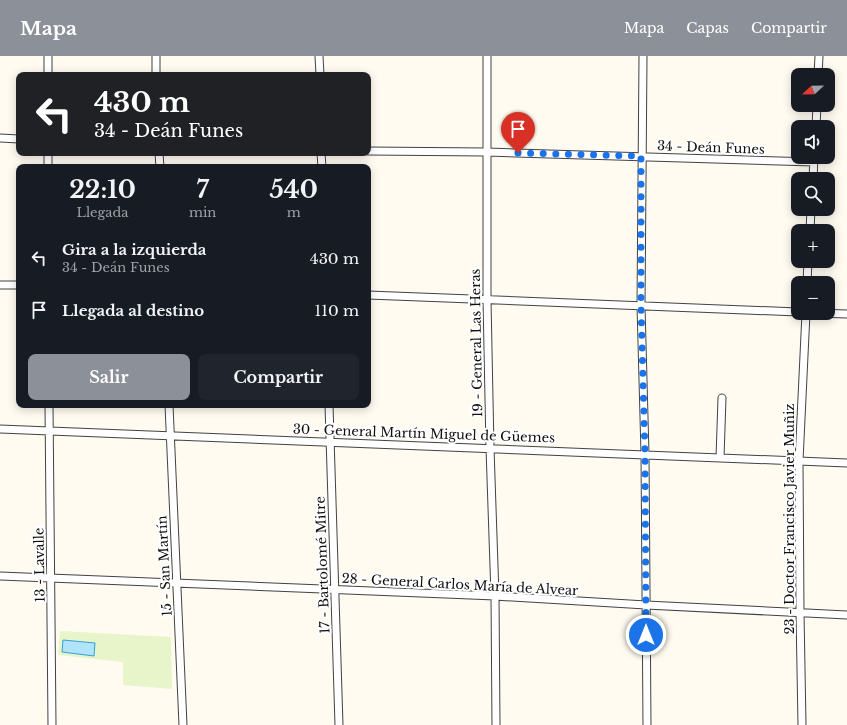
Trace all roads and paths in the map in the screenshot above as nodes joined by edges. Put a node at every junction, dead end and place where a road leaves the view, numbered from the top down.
1 (48, 56) edge
2 (156, 56) edge
3 (319, 56) edge
4 (487, 56) edge
5 (642, 56) edge
6 (819, 56) edge
7 (818, 68) edge
8 (48, 72) edge
9 (156, 72) edge
10 (320, 72) edge
11 (0, 138) edge
12 (16, 139) edge
13 (371, 151) edge
14 (486, 152) junction
15 (641, 156) junction
16 (791, 159) edge
17 (0, 285) edge
18 (16, 285) edge
19 (371, 295) edge
20 (487, 300) junction
21 (641, 306) junction
22 (791, 312) edge
23 (835, 314) edge
24 (847, 314) edge
25 (806, 320) edge
26 (722, 398) dead end
27 (49, 408) edge
28 (169, 408) edge
29 (329, 408) edge
30 (0, 429) edge
31 (49, 430) junction
32 (170, 435) junction
33 (330, 442) junction
34 (490, 448) junction
35 (645, 454) junction
36 (720, 458) junction
37 (799, 461) junction
38 (847, 463) edge
39 (0, 576) edge
40 (52, 578) junction
41 (177, 584) junction
42 (335, 590) junction
43 (495, 596) junction
44 (646, 605) junction
45 (800, 613) junction
46 (847, 615) edge
47 (52, 725) edge
48 (183, 725) edge
49 (338, 725) edge
50 (496, 725) edge
51 (647, 725) edge
52 (802, 725) edge

1 - 8 street
2 - 9 street
3 - 10 street
4 - 14 street, 19 - General Las Heras
5 - 15 street
6 - 7 street
11 - 12 street
13 - 14 street, 34 - Deán Funes
14 - 15 street, 34 - Deán Funes
14 - 20 street, 19 - General Las Heras
15 - 16 street, 34 - Deán Funes
15 - 21 street
17 - 18 street
19 - 20 street
20 - 21 street
20 - 34 street, 19 - General Las Heras
21 - 22 street
21 - 35 street
23 - 24 street
25 - 37 street, 23 - Doctor Francisco Javier Muñiz
26 - 36 street
27 - 31 street, 13 - Lavalle
28 - 32 street, 15 - San Martín
29 - 33 street, 17 - Bartolomé Mitre
30 - 31 street, 30 - General Martín Miguel de Güemes
31 - 32 street, 30 - General Martín Miguel de Güemes
31 - 40 street, 13 - Lavalle
32 - 33 street, 30 - General Martín Miguel de Güemes
32 - 41 street, 15 - San Martín
33 - 34 street, 30 - General Martín Miguel de Güemes
33 - 42 street, 17 - Bartolomé Mitre
34 - 35 street, 30 - General Martín Miguel de Güemes
34 - 43 street, 19 - General Las Heras
35 - 36 street, 30 - General Martín Miguel de Güemes
35 - 44 street
36 - 37 street, 30 - General Martín Miguel de Güemes
37 - 38 street, 30 - General Martín Miguel de Güemes
37 - 45 street, 23 - Doctor Francisco Javier Muñiz
39 - 40 street, 28 - General Carlos María de Alvear
40 - 41 street, 28 - General Carlos María de Alvear
40 - 47 street, 13 - Lavalle
41 - 42 street, 28 - General Carlos María de Alvear
41 - 48 street, 15 - San Martín
42 - 43 street, 28 - General Carlos María de Alvear
42 - 49 street, 17 - Bartolomé Mitre
43 - 44 street, 28 - General Carlos María de Alvear
43 - 50 street, 19 - General Las Heras
44 - 45 street, 28 - General Carlos María de Alvear
44 - 51 street
45 - 46 street, 28 - General Carlos María de Alvear
45 - 52 street, 23 - Doctor Francisco Javier Muñiz

